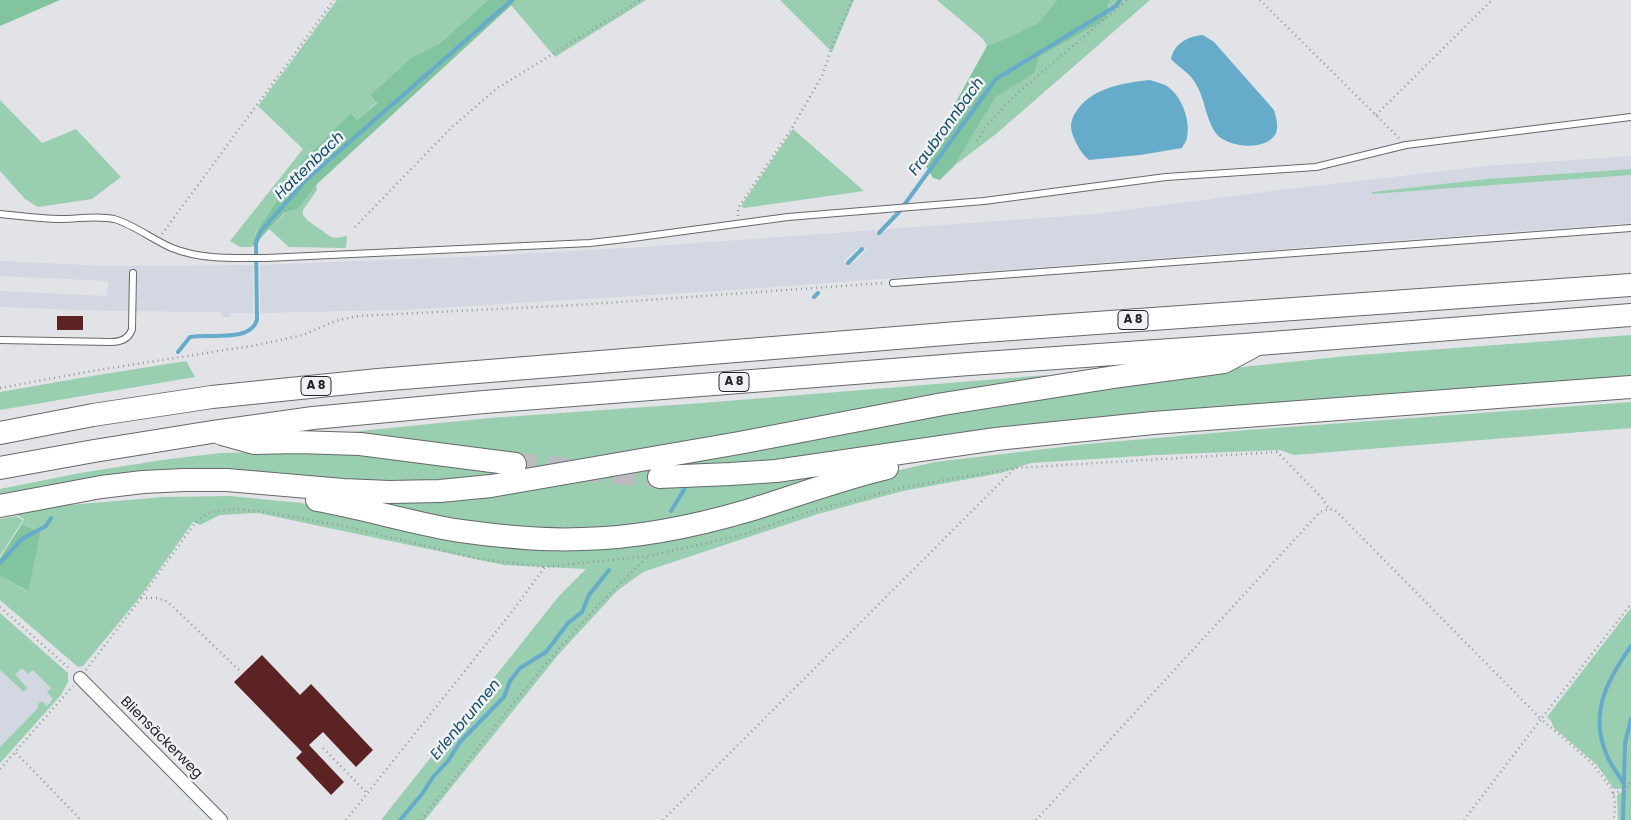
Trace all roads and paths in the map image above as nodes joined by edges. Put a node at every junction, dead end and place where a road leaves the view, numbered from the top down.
1 (334, 0) edge
2 (640, 0) edge
3 (852, 0) edge
4 (1127, 0) edge
5 (1260, 0) edge
6 (1492, 0) edge
7 (1376, 115) junction
8 (1631, 117) edge
9 (977, 141) dead end
10 (1406, 145) junction
11 (738, 208) dead end
12 (0, 214) edge
13 (355, 227) dead end
14 (1631, 228) edge
15 (156, 241) junction
16 (133, 273) dead end
17 (893, 283) joint
18 (1631, 285) edge
19 (1631, 315) edge
20 (0, 340) edge
21 (1258, 344) junction
22 (1631, 387) edge
23 (0, 388) edge
24 (212, 432) junction
25 (0, 433) edge
26 (946, 446) junction
27 (514, 464) tunnel mouth
28 (0, 468) edge
29 (1015, 468) junction
30 (659, 477) tunnel mouth
31 (267, 483) junction
32 (0, 506) edge
33 (1328, 509) junction
34 (649, 556) junction
35 (545, 567) junction
36 (141, 598) junction
37 (1631, 604) edge
38 (0, 607) edge
39 (239, 670) dead end
40 (80, 678) junction
41 (1541, 719) junction
42 (323, 748) dead end
43 (15, 752) junction
44 (0, 769) edge
45 (1631, 780) edge
46 (368, 793) junction
47 (1613, 794) junction
48 (81, 820) edge
49 (221, 820) edge
50 (346, 820) edge
51 (420, 820) edge
52 (663, 820) edge
53 (1036, 820) edge
54 (1464, 820) edge
55 (1614, 820) edge

1 - 15 path
2 - 13 path
3 - 11 path
4 - 9 path
5 - 7 path
6 - 7 path
7 - 10 path
8 - 10 lane
10 - 15 lane
12 - 15 lane
14 - 17 lane
16 - 20 lane
17 - 23 path
18 - 25 highway, A 8
19 - 21 highway, A 8
21 - 24 highway, A 8
21 - 31 highway, A 8
22 - 26 highway
24 - 27 highway, A 8
24 - 28 highway, A 8
26 - 30 highway
26 - 31 highway
29 - 33 path
29 - 34 path
29 - 52 path
31 - 32 highway, A 8
33 - 41 path
33 - 53 path
34 - 35 path
34 - 51 path
35 - 36 path
35 - 46 path
36 - 39 path
36 - 40 path
37 - 41 path
38 - 40 path
40 - 43 path
40 - 49 street, Bliensäckerweg
41 - 47 path
41 - 54 path
42 - 46 path
43 - 44 path
43 - 48 path
45 - 47 path
46 - 50 path
47 - 55 path

